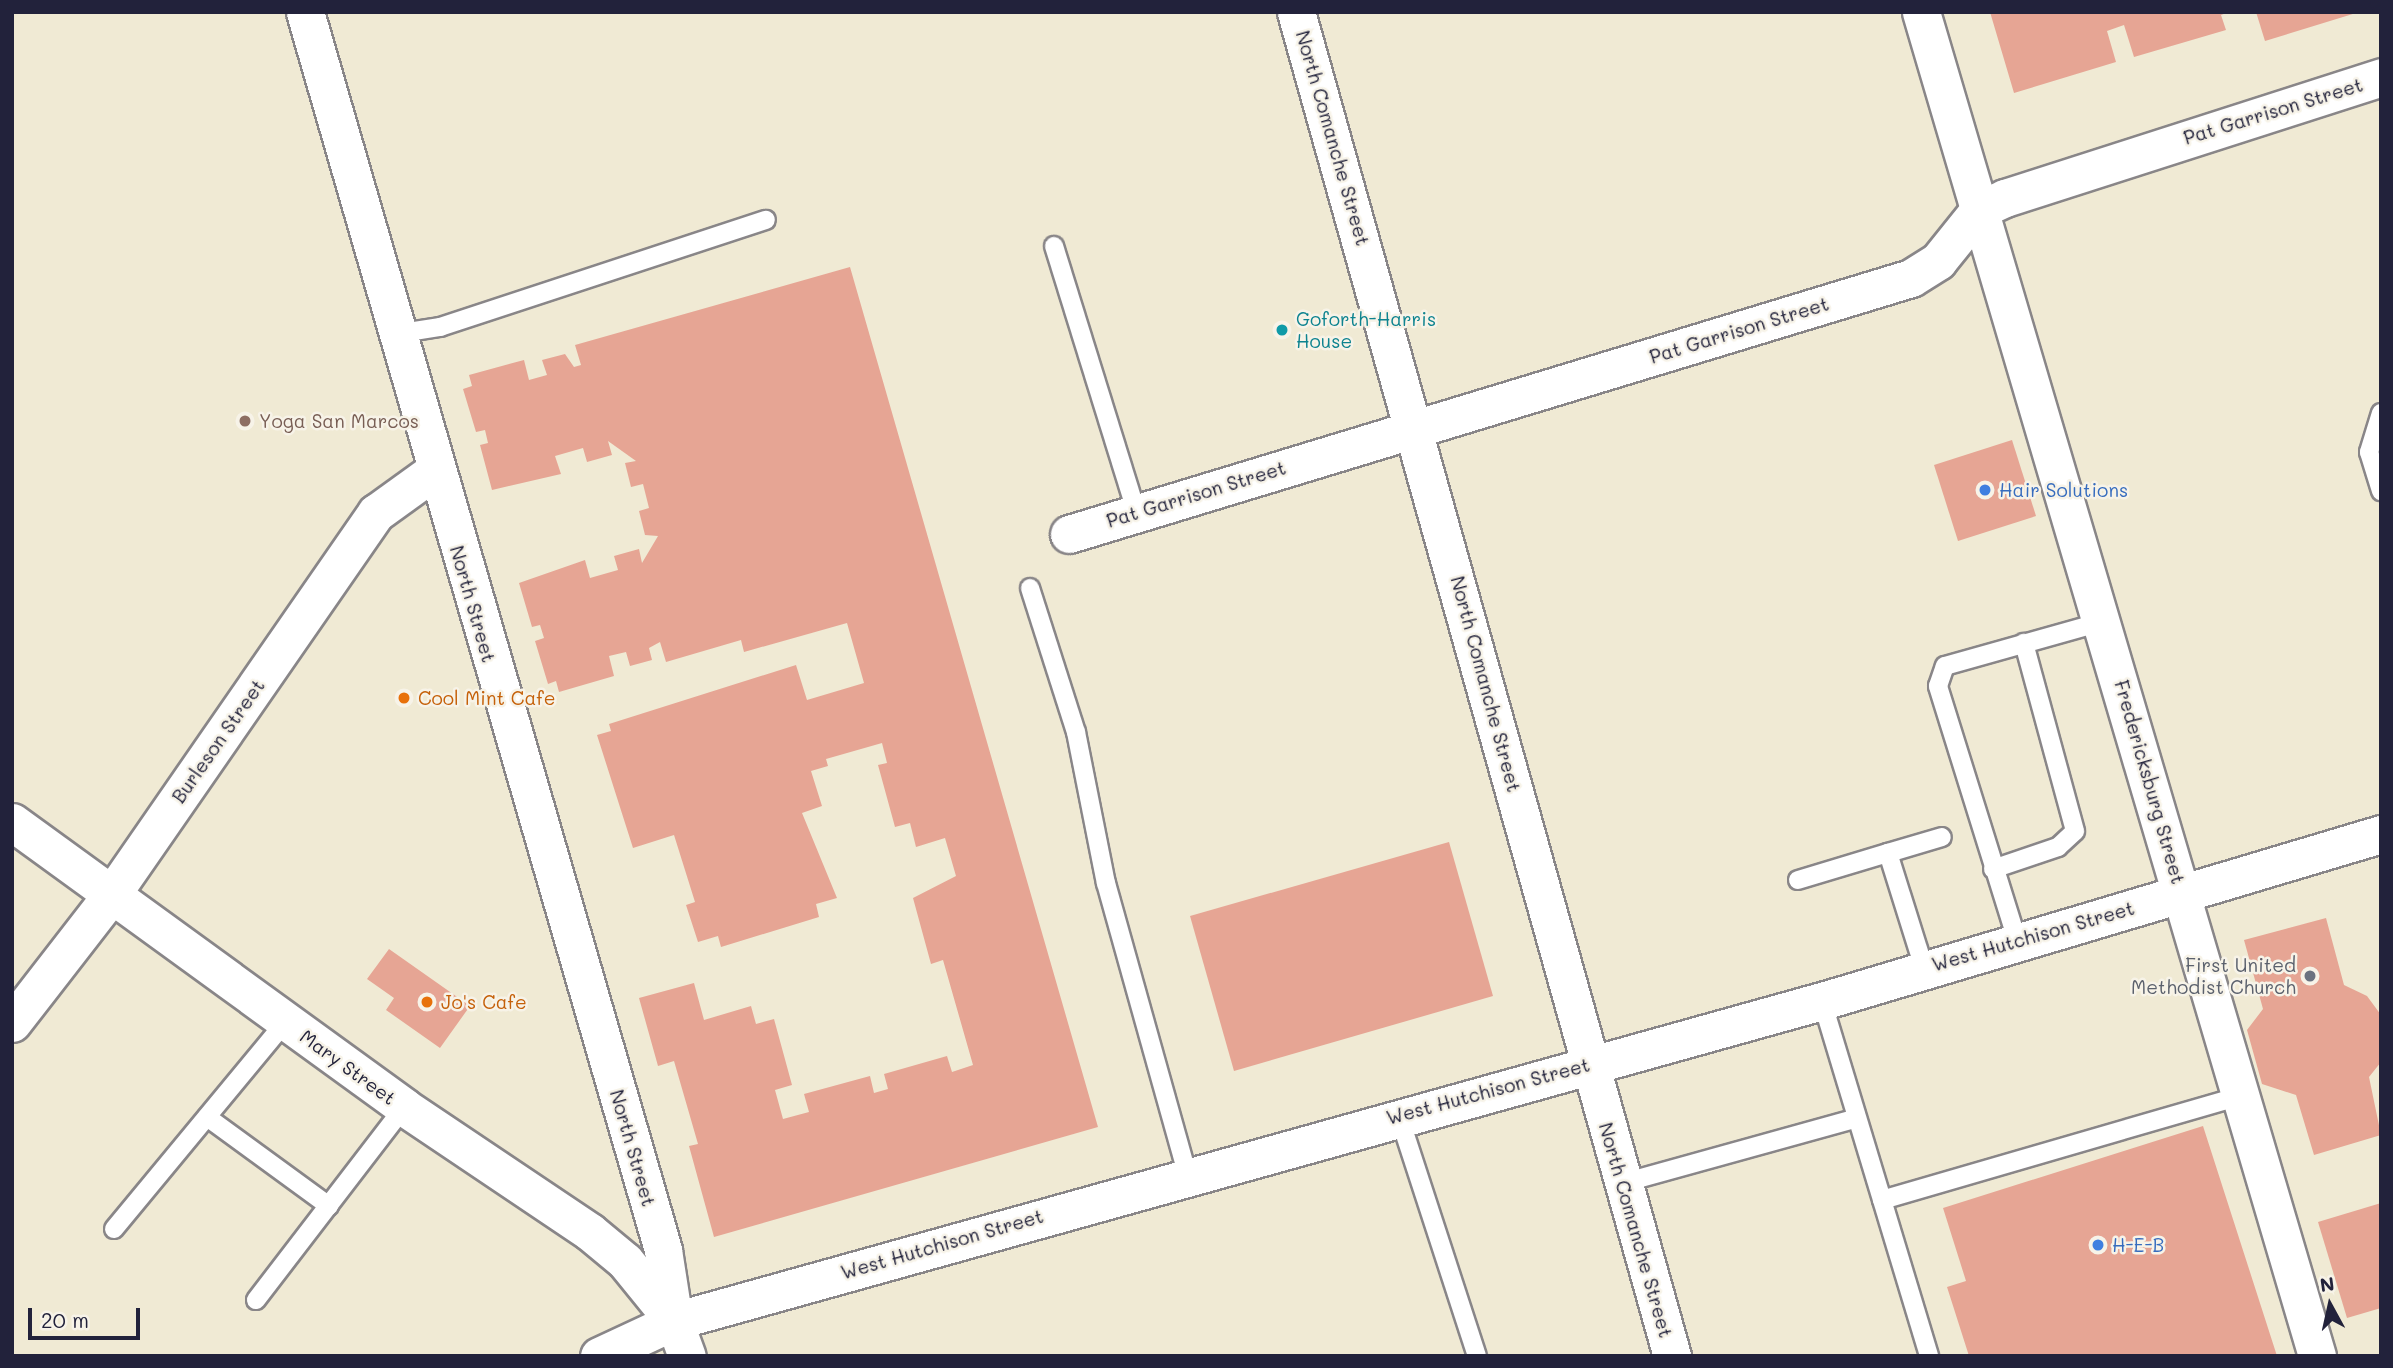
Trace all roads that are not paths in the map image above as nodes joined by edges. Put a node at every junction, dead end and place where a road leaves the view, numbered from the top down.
1 (305, 12) edge
2 (1296, 12) edge
3 (1921, 12) edge
4 (2381, 78) edge
5 (1979, 210) junction
6 (766, 220) dead end
7 (1054, 246) dead end
8 (396, 334) junction
9 (2381, 413) edge
10 (1416, 426) junction
11 (435, 471) junction
12 (2381, 491) edge
13 (1136, 511) junction
14 (1069, 534) dead end
15 (1030, 588) dead end
16 (2105, 621) junction
17 (2024, 643) junction
18 (12, 822) edge
19 (2381, 834) edge
20 (1942, 837) dead end
21 (1888, 853) junction
22 (1993, 869) junction
23 (1798, 880) dead end
24 (2181, 893) junction
25 (112, 894) junction
26 (2017, 940) junction
27 (1924, 968) junction
28 (1822, 1001) junction
29 (286, 1021) junction
30 (12, 1023) edge
31 (1589, 1064) junction
32 (2237, 1097) junction
33 (404, 1107) junction
34 (207, 1116) junction
35 (1399, 1116) junction
36 (1853, 1119) junction
37 (1187, 1173) junction
38 (1623, 1183) junction
39 (1882, 1200) junction
40 (329, 1206) junction
41 (114, 1229) dead end
42 (256, 1300) dead end
43 (674, 1321) junction
44 (599, 1356) edge
45 (687, 1356) edge
46 (1477, 1356) edge
47 (1672, 1356) edge
48 (1929, 1356) edge
49 (2317, 1356) edge

1 - 8 street, North Street
2 - 10 street, North Comanche Street
3 - 5 street, Fredericksburg Street
4 - 5 street, Pat Garrison Street
5 - 10 street, Pat Garrison Street
5 - 16 street, Fredericksburg Street
6 - 8 lane
7 - 13 lane
8 - 11 street, North Street
9 - 12 lane
10 - 13 street, Pat Garrison Street
10 - 31 street, North Comanche Street
11 - 25 street, Burleson Street
11 - 43 street, North Street
13 - 14 street, Pat Garrison Street
15 - 37 lane
16 - 17 lane
16 - 24 street, Fredericksburg Street
17 - 22 lane
17 - 22 lane
18 - 25 street, Mary Street
19 - 24 street, West Hutchison Street
20 - 21 lane
21 - 23 lane
21 - 27 lane
22 - 26 lane
24 - 26 street, West Hutchison Street
24 - 32 street, Fredericksburg Street
25 - 29 street, Mary Street
25 - 30 street, Burleson Street
26 - 27 street, West Hutchison Street
27 - 28 street, West Hutchison Street
28 - 31 street, West Hutchison Street
28 - 36 lane
29 - 33 street, Mary Street
29 - 34 lane
31 - 35 street, West Hutchison Street
31 - 38 street, North Comanche Street
32 - 39 lane
32 - 49 street, Fredericksburg Street
33 - 40 lane
33 - 43 street, Mary Street
34 - 40 lane
34 - 41 lane
35 - 37 street, West Hutchison Street
35 - 46 lane
36 - 38 lane
36 - 39 lane
37 - 43 street, West Hutchison Street
38 - 47 street, North Comanche Street
39 - 48 lane
40 - 42 lane
43 - 44 street, West Hutchison Street
43 - 45 street, North Street

